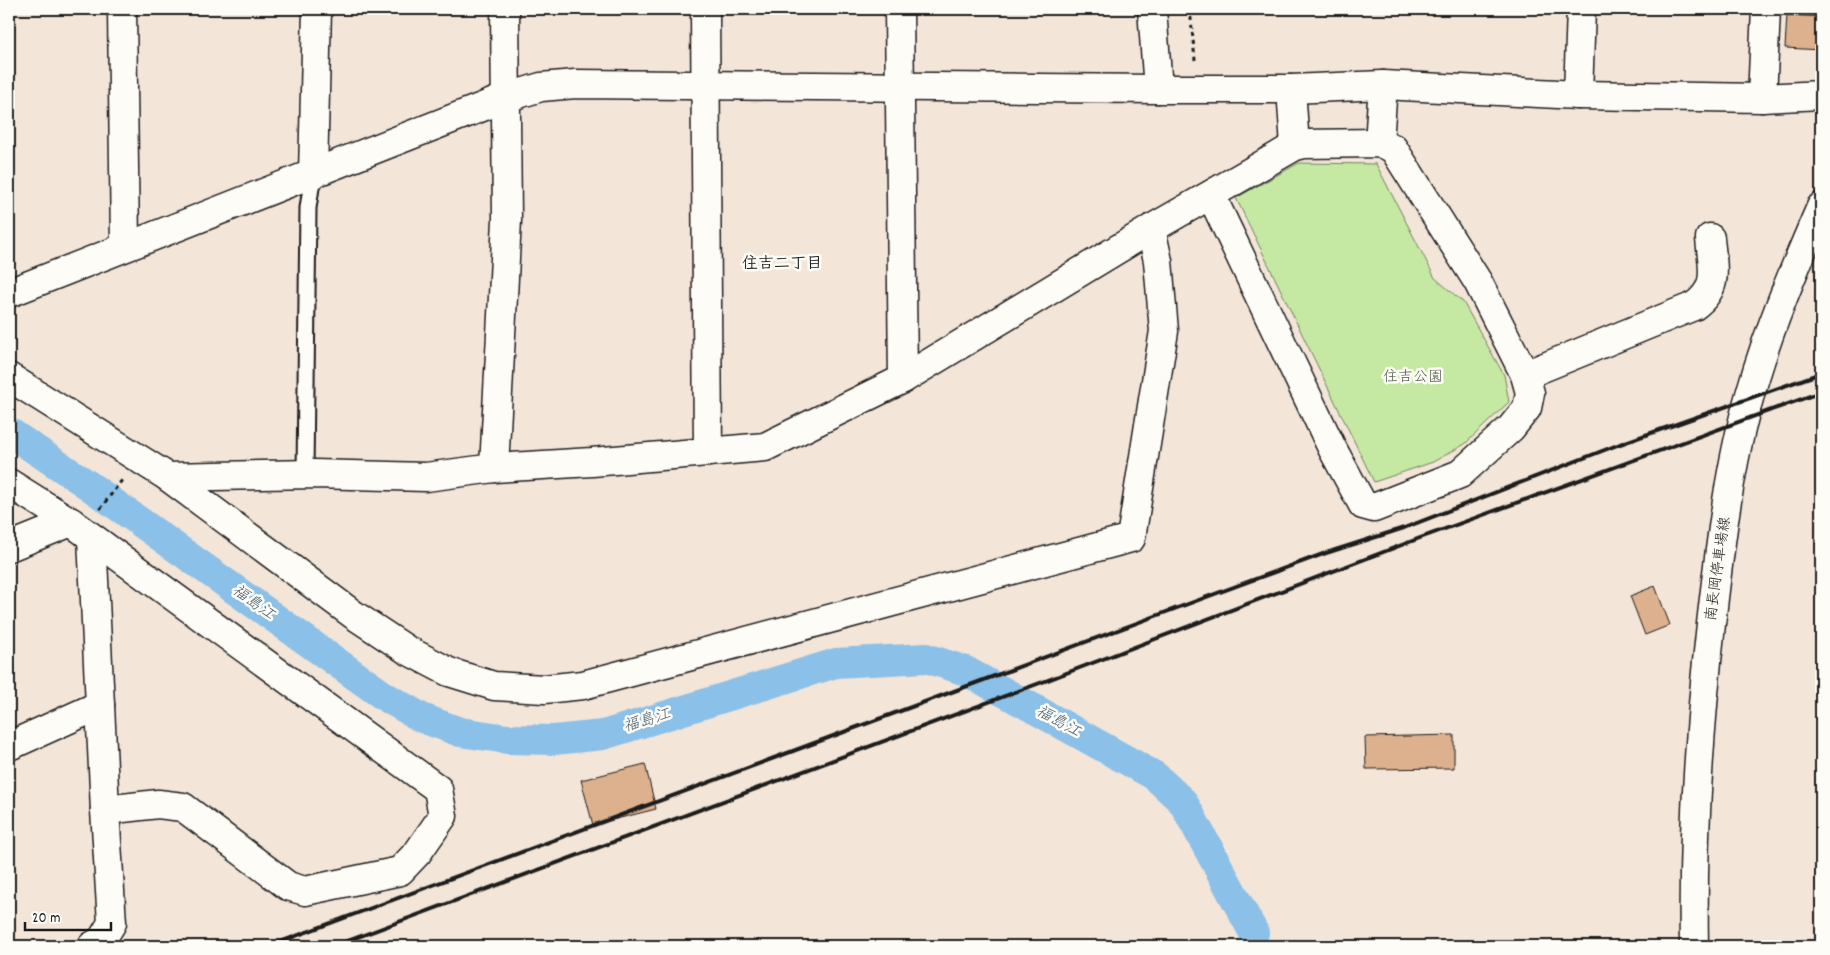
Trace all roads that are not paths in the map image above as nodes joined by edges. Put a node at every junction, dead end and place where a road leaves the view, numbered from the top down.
1 (122, 9) edge
2 (317, 9) edge
3 (505, 9) edge
4 (705, 9) edge
5 (899, 9) edge
6 (1152, 9) edge
7 (1581, 9) edge
8 (1766, 9) edge
9 (705, 85) junction
10 (1383, 85) junction
11 (899, 87) junction
12 (1171, 89) junction
13 (1292, 89) junction
14 (1578, 95) junction
15 (1821, 95) edge
16 (505, 98) junction
17 (1762, 98) junction
18 (1379, 143) junction
19 (1295, 146) junction
20 (313, 174) junction
21 (1211, 195) junction
22 (1821, 207) edge
23 (1151, 228) junction
24 (1710, 238) dead end
25 (125, 246) junction
26 (9, 293) edge
27 (1525, 375) junction
28 (9, 377) edge
29 (903, 380) junction
30 (708, 452) junction
31 (494, 468) junction
32 (305, 474) junction
33 (168, 477) junction
34 (9, 483) edge
35 (87, 524) junction
36 (9, 546) edge
37 (100, 705) junction
38 (9, 746) edge
39 (105, 810) junction
40 (92, 946) edge
41 (1694, 946) edge

1 - 25 street
2 - 20 street
3 - 16 street
4 - 9 street
5 - 11 street
6 - 12 street
7 - 14 street
8 - 17 street
9 - 11 street
9 - 16 street
9 - 30 street
10 - 13 street
10 - 14 street
10 - 18 street
11 - 12 street
11 - 29 street
12 - 13 street
13 - 19 street
14 - 17 street
15 - 17 street
16 - 20 street
16 - 31 street
18 - 19 street
18 - 27 street
19 - 21 street
20 - 25 street
20 - 32 lane
21 - 23 street
21 - 27 street
22 - 41 street, 南長岡停車場線
23 - 29 street
23 - 33 street
24 - 27 street
25 - 26 street
28 - 33 street
29 - 30 street
30 - 31 street
31 - 32 street
32 - 33 street
34 - 35 street
35 - 36 street
35 - 37 street
35 - 39 street
37 - 38 street
37 - 39 street
39 - 40 street

